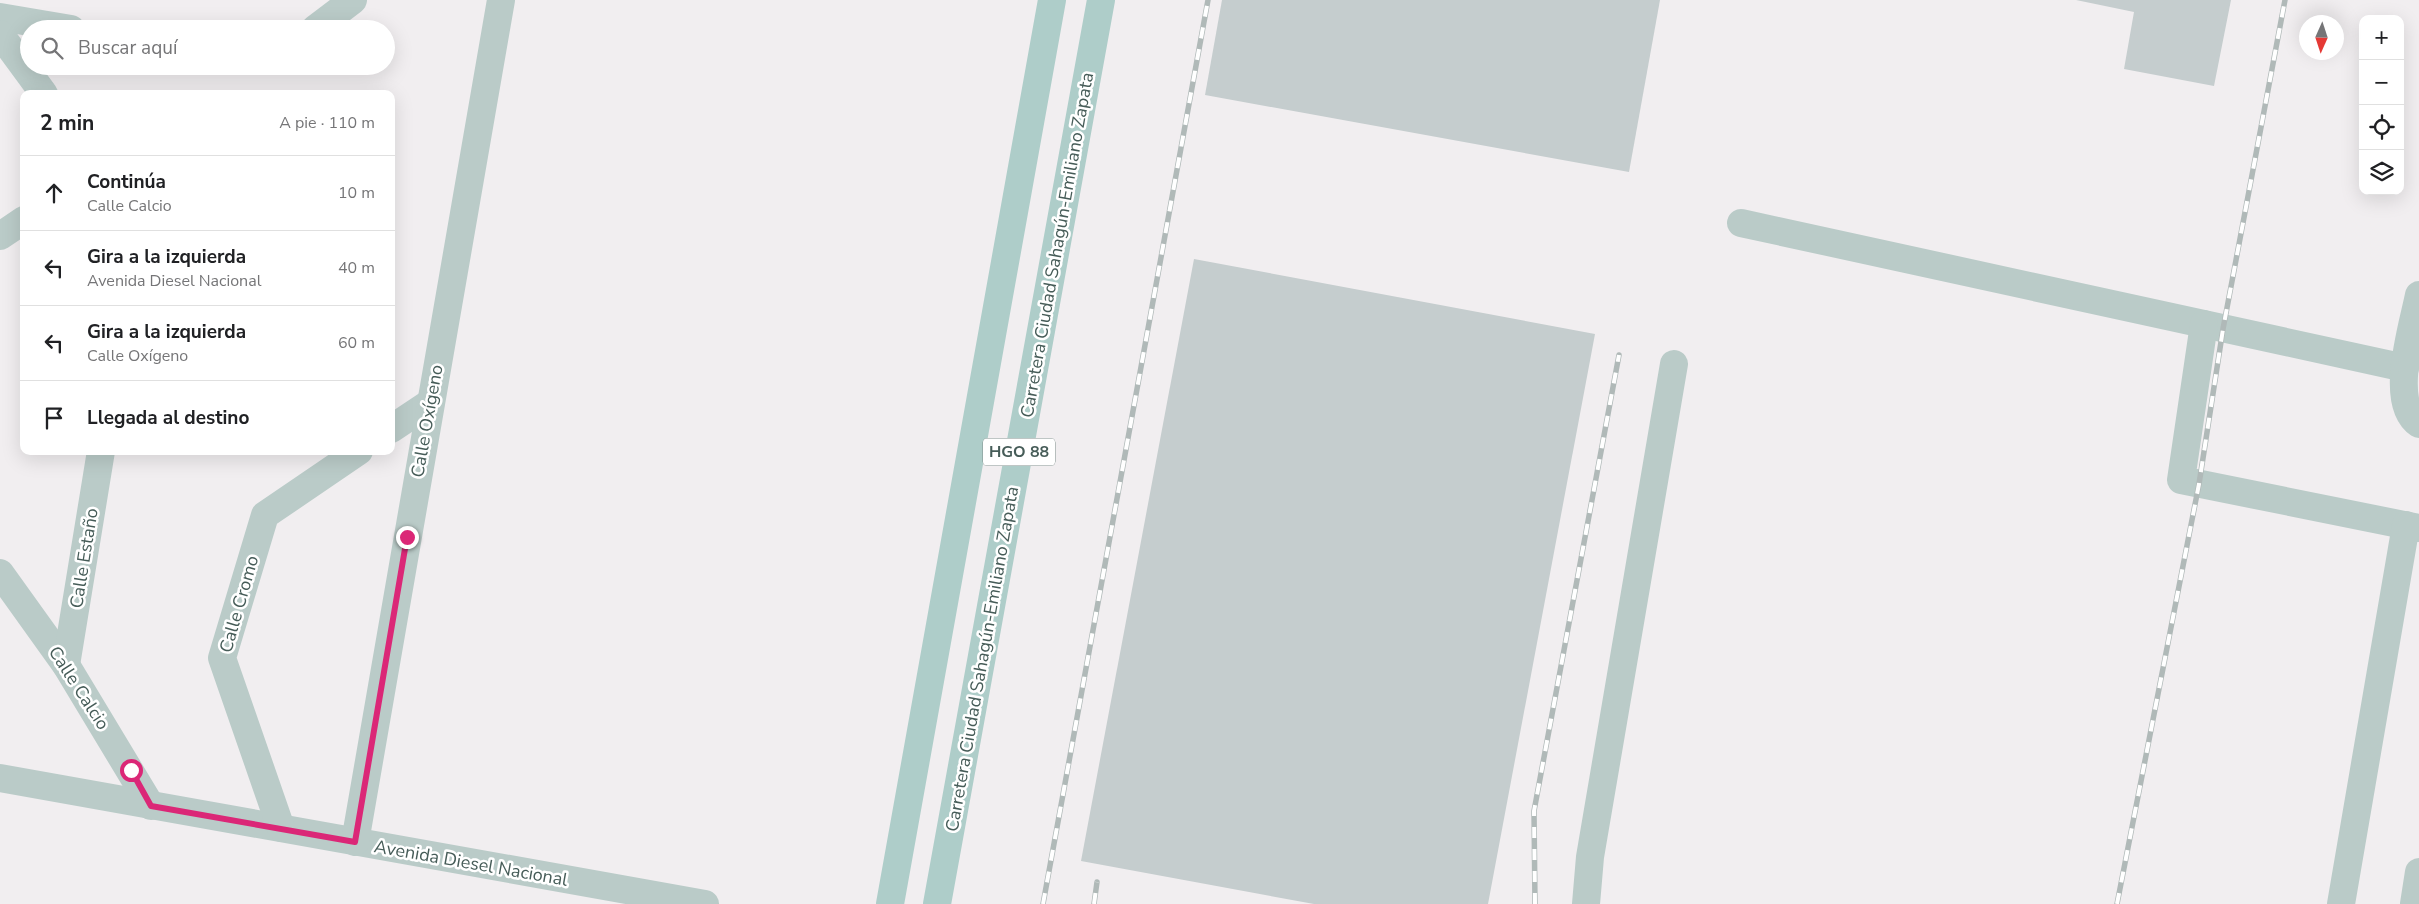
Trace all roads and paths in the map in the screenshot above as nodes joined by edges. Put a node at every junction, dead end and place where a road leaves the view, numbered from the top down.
1 (353, 0) edge
2 (501, 0) edge
3 (1052, 0) edge
4 (1101, 0) edge
5 (0, 17) edge
6 (20, 20) edge
7 (327, 20) edge
8 (0, 34) edge
9 (20, 61) edge
10 (30, 75) edge
11 (41, 90) edge
12 (20, 223) edge
13 (1741, 223) dead end
14 (0, 236) edge
15 (2419, 295) edge
16 (2204, 324) junction
17 (1674, 364) dead end
18 (2404, 368) junction
19 (430, 403) junction
20 (2419, 424) edge
21 (395, 426) edge
22 (100, 455) edge
23 (353, 455) edge
24 (2413, 527) edge
25 (0, 574) edge
26 (66, 665) junction
27 (0, 778) edge
28 (151, 806) junction
29 (281, 828) junction
30 (355, 842) junction
31 (2419, 872) edge
32 (705, 904) edge
33 (890, 904) edge
34 (938, 904) edge
35 (1586, 904) edge
36 (2341, 904) edge
37 (2414, 904) edge

1 - 7 street
2 - 19 street, Calle Oxígeno
3 - 33 main road, HGO 88
4 - 34 main road, Carretera Ciudad Sahagún-Emiliano Zapata / HGO 88
5 - 6 street
8 - 9 street
10 - 11 street
12 - 14 street
13 - 16 street
15 - 18 street
16 - 18 street
16 - 24 street
17 - 35 street
18 - 20 street
19 - 21 street
19 - 30 street, Calle Oxígeno
22 - 26 street, Calle Estaño
23 - 29 street, Calle Cromo
24 - 36 street
25 - 26 street, Calle Calcio
26 - 28 street, Calle Calcio
27 - 28 street, Avenida Diesel Nacional
28 - 29 street, Avenida Diesel Nacional
29 - 30 street, Avenida Diesel Nacional
30 - 32 street, Avenida Diesel Nacional
31 - 37 street

